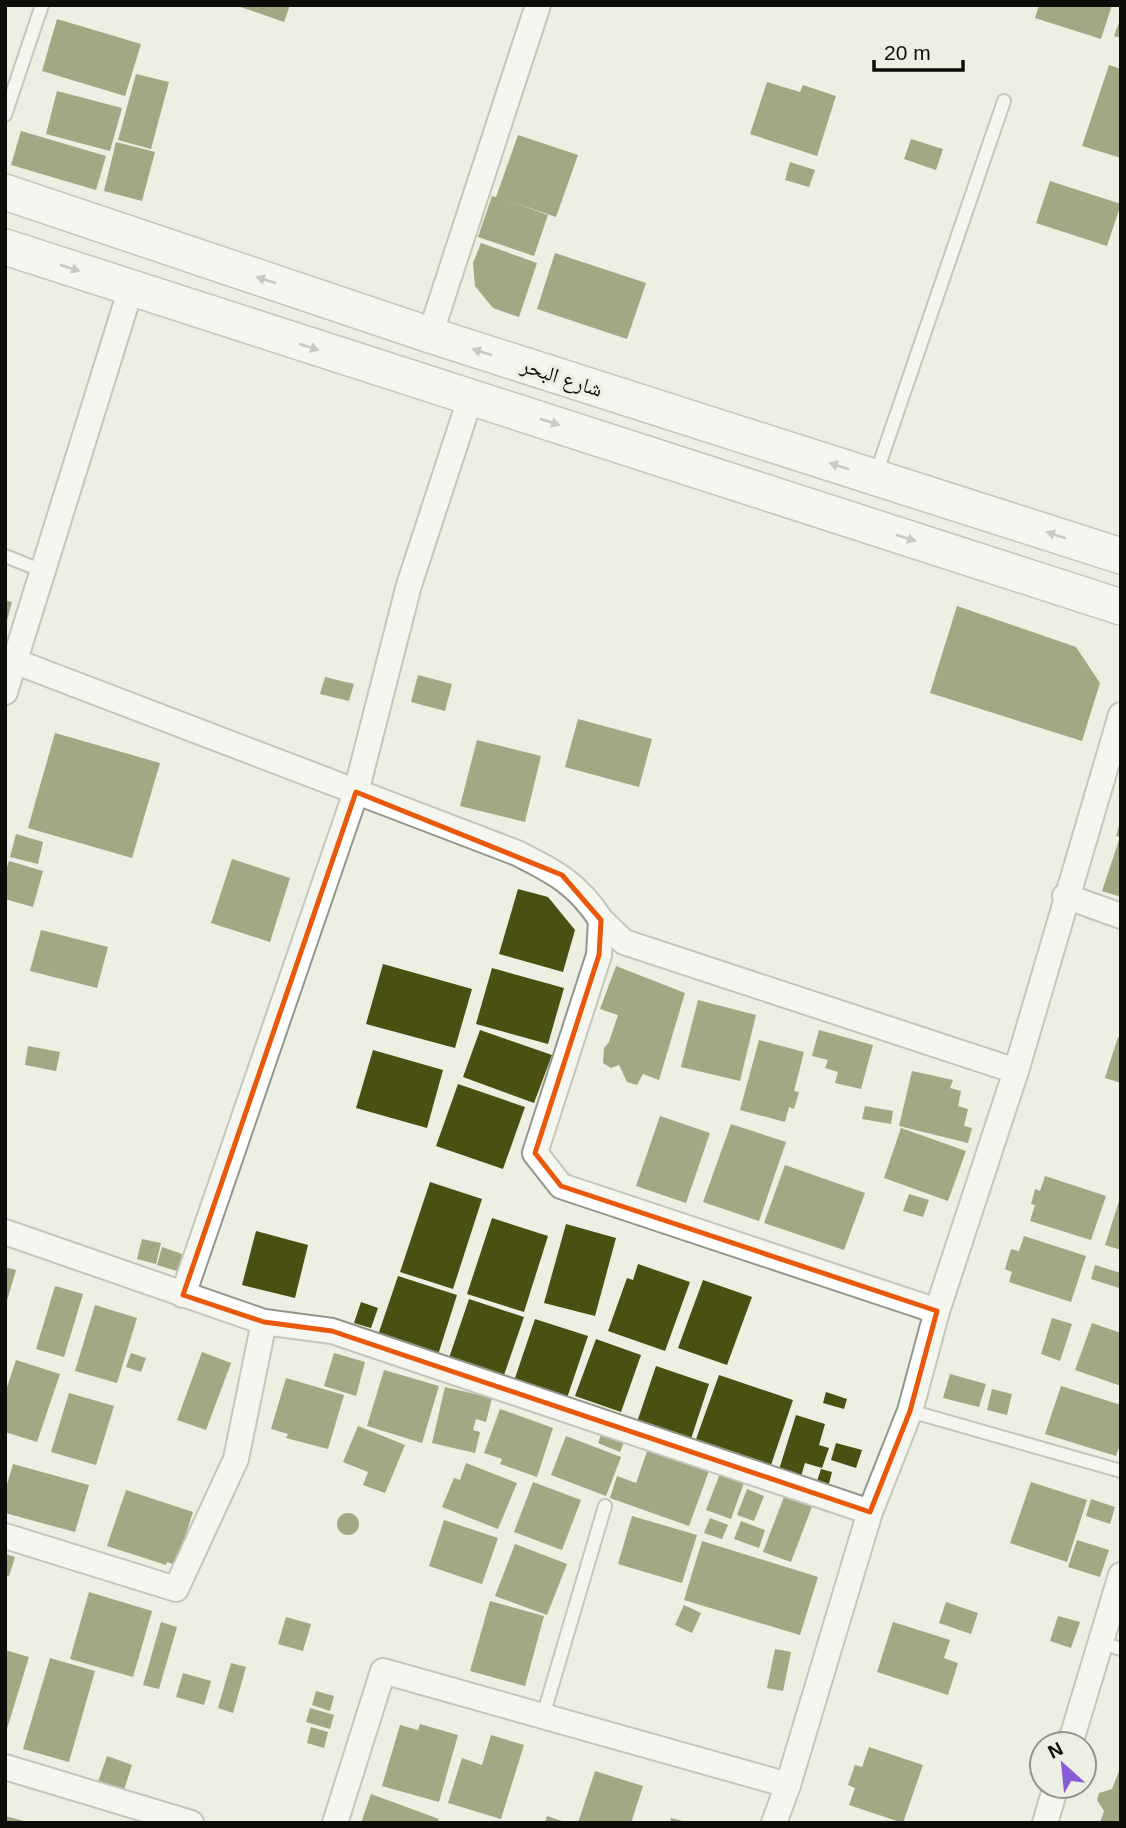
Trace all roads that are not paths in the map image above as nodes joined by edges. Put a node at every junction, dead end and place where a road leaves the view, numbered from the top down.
1 (42, 5) edge
2 (538, 5) edge
3 (1004, 101) dead end
4 (5, 114) edge
5 (5, 192) edge
6 (5, 247) edge
7 (131, 288) junction
8 (430, 335) junction
9 (471, 396) junction
10 (874, 477) junction
11 (1121, 555) edge
12 (5, 556) edge
13 (43, 571) junction
14 (1121, 607) edge
15 (14, 662) junction
16 (5, 692) edge
17 (1121, 715) edge
18 (356, 792) junction
19 (1065, 896) junction
20 (1121, 916) edge
21 (601, 920) junction
22 (1016, 1071) junction
23 (5, 1232) edge
24 (183, 1295) junction
25 (937, 1311) junction
26 (264, 1322) junction
27 (910, 1411) junction
28 (1121, 1471) edge
29 (605, 1506) dead end
30 (870, 1512) junction
31 (5, 1536) edge
32 (1121, 1574) edge
33 (1111, 1646) edge
34 (543, 1716) junction
35 (1076, 1730) edge
36 (5, 1767) edge
37 (788, 1786) junction
38 (1052, 1800) edge
39 (191, 1823) edge
40 (335, 1823) edge
41 (774, 1823) edge
42 (1045, 1823) edge

1 - 4 lane
2 - 8 street
3 - 10 lane
8 -> 5 main road, شارع البحر
6 -> 7 main road
7 -> 9 main road
7 - 13 street
10 -> 8 main road, شارع البحر
9 -> 14 main road
9 - 18 street
11 -> 10 main road, شارع البحر
12 - 13 lane
13 - 15 street
15 - 16 street
15 - 18 street
17 - 19 street
18 - 21 street
18 - 24 street
19 - 20 street
19 - 22 street
21 - 22 street
21 - 25 street
22 - 25 street
23 - 24 street
24 - 26 street
25 - 27 street
26 - 30 street
26 - 31 street
27 - 28 lane
27 - 30 street
29 - 34 lane
30 - 37 street
32 - 33 street
33 - 35 street
34 - 37 street
34 - 40 street
36 - 39 street
37 - 41 street
38 - 42 street

